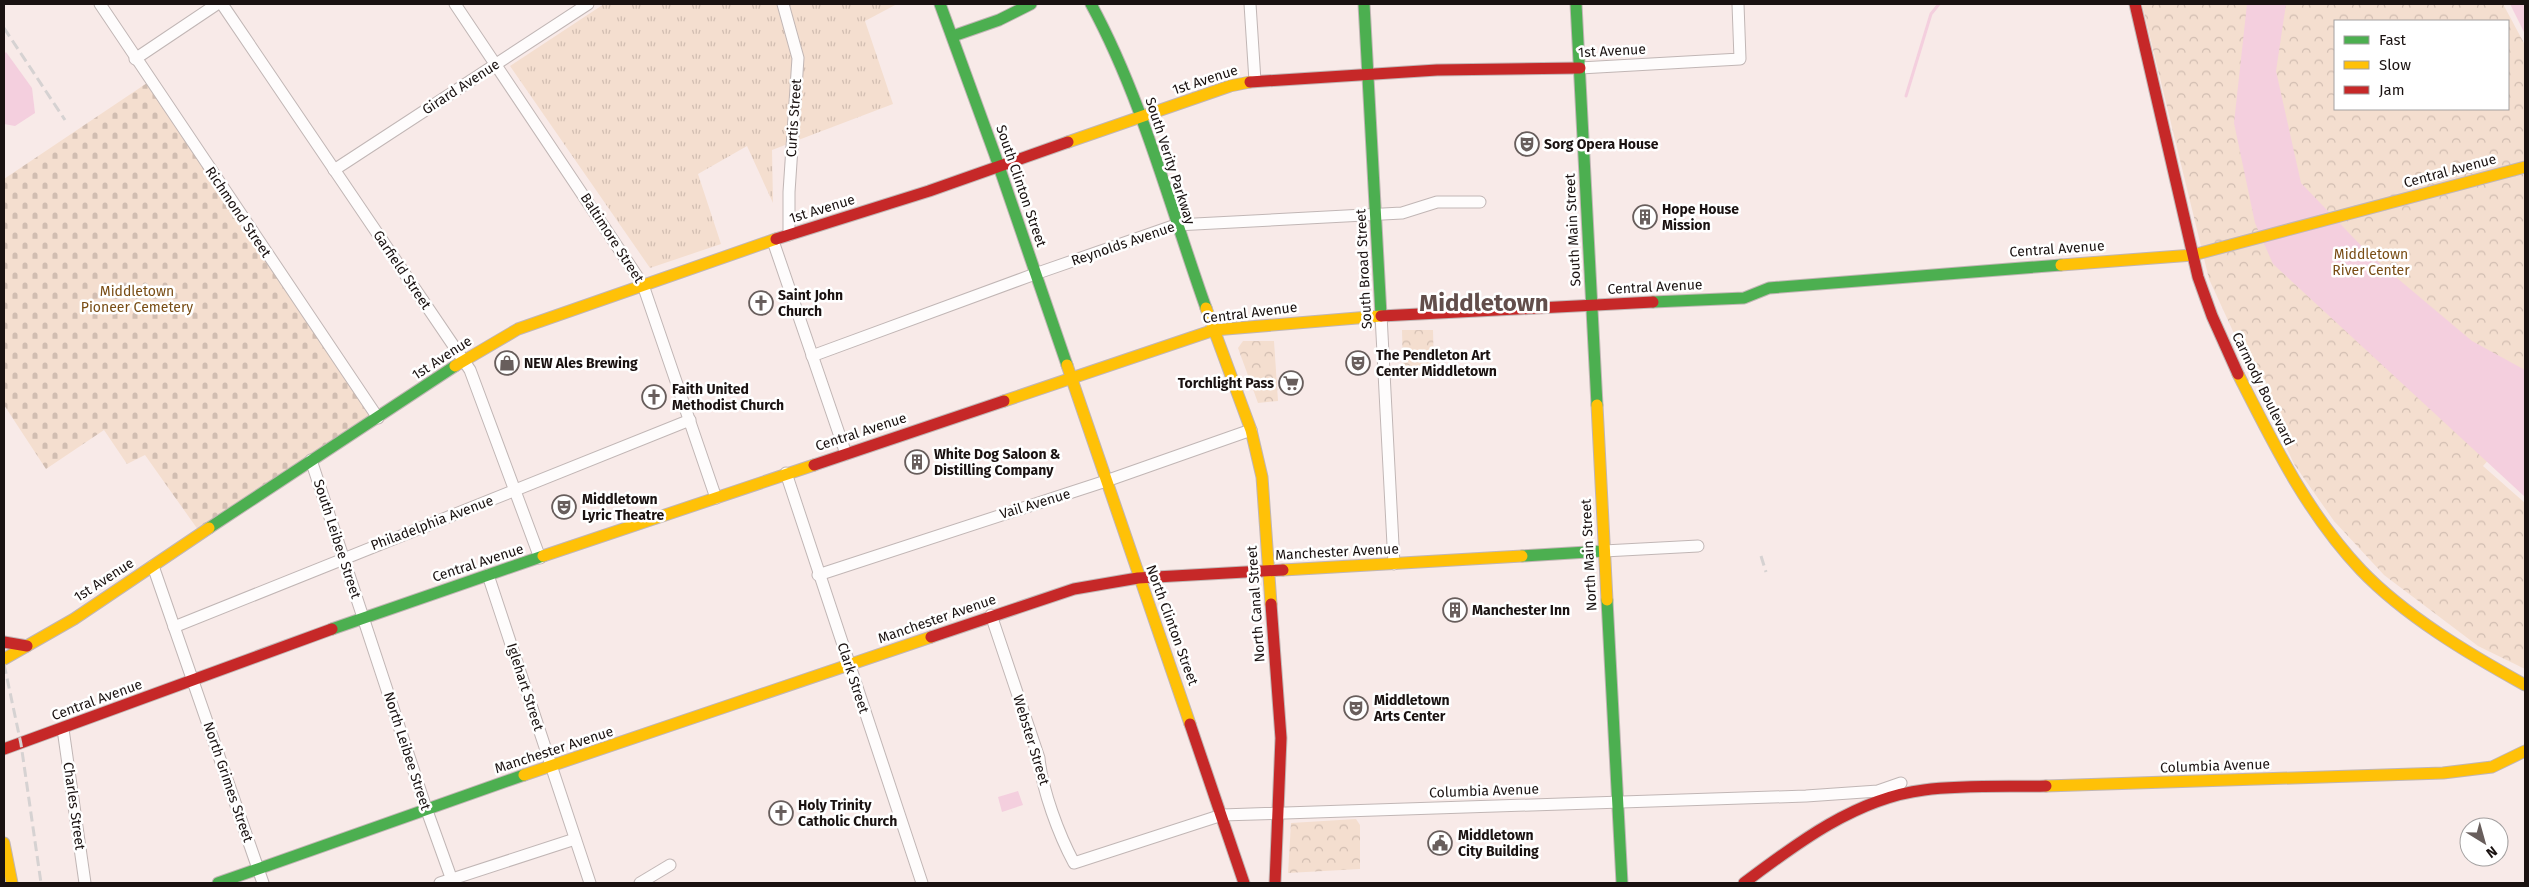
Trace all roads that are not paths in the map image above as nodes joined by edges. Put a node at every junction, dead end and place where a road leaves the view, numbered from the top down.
1 (100, 4) edge
2 (217, 4) edge
3 (222, 4) edge
4 (455, 4) edge
5 (588, 4) edge
6 (784, 4) edge
7 (940, 4) edge
8 (1031, 4) edge
9 (1091, 4) edge
10 (1250, 4) edge
11 (1364, 4) edge
12 (1576, 4) edge
13 (1738, 4) edge
14 (2136, 4) edge
15 (953, 36) junction
16 (135, 59) junction
17 (497, 64) junction
18 (1580, 68) junction
19 (1368, 74) junction
20 (1254, 81) junction
21 (1140, 118) junction
22 (998, 166) junction
23 (2525, 168) edge
24 (334, 170) junction
25 (1480, 202) dead end
26 (1375, 213) junction
27 (1176, 226) junction
28 (789, 235) junction
29 (773, 241) junction
30 (2192, 255) junction
31 (1035, 274) junction
32 (644, 285) junction
33 (1592, 306) junction
34 (1381, 316) junction
35 (1214, 330) junction
36 (812, 356) junction
37 (463, 361) junction
38 (1071, 378) junction
39 (378, 418) junction
40 (690, 420) junction
41 (1251, 430) junction
42 (846, 454) junction
43 (311, 460) junction
44 (786, 473) junction
45 (1106, 481) junction
46 (514, 491) junction
47 (716, 498) junction
48 (1698, 546) dead end
49 (1604, 552) junction
50 (343, 558) junction
51 (540, 558) junction
52 (1394, 564) junction
53 (153, 566) junction
54 (1268, 571) junction
55 (488, 575) junction
56 (818, 575) junction
57 (1138, 578) junction
58 (991, 615) junction
59 (363, 618) junction
60 (174, 627) junction
61 (4, 642) edge
62 (27, 646) junction
63 (4, 659) edge
64 (849, 666) junction
65 (193, 681) junction
66 (2525, 685) edge
67 (63, 729) junction
68 (4, 749) edge
69 (2525, 751) edge
70 (552, 766) junction
71 (1902, 788) junction
72 (1617, 802) junction
73 (426, 808) junction
74 (1276, 813) junction
75 (1222, 815) junction
76 (575, 839) junction
77 (4, 843) edge
78 (1074, 863) joint
79 (670, 866) dead end
80 (258, 869) junction
81 (452, 881) edge
82 (12, 883) edge
83 (85, 883) edge
84 (218, 883) edge
85 (264, 883) edge
86 (440, 883) edge
87 (590, 883) edge
88 (640, 883) edge
89 (922, 883) edge
90 (1244, 883) edge
91 (1275, 883) edge
92 (1622, 883) edge
93 (1744, 883) edge

1 - 16 street, Richmond Street
2 - 16 street
3 - 24 street, Garfield Street
4 - 17 street, Baltimore Street
5 - 17 street, Girard Avenue
6 - 28 street, Curtis Street
7 - 15 street, South Clinton Street
8 - 15 street
9 - 21 street, South Verity Parkway
10 - 20 street
11 - 19 street, South Broad Street
12 - 18 street, South Main Street
13 - 18 street, 1st Avenue
14 - 30 street, Carmody Boulevard
15 - 22 street, South Clinton Street
16 - 39 street, Richmond Street
17 - 24 street, Girard Avenue
17 - 32 street, Baltimore Street
18 - 19 street, 1st Avenue
18 - 33 street, South Main Street
19 - 20 street, 1st Avenue
19 - 26 street, South Broad Street
20 - 21 street, 1st Avenue
21 - 22 street, 1st Avenue
21 - 27 street, South Verity Parkway
22 - 28 street, 1st Avenue
22 - 31 street, South Clinton Street
23 - 30 street, Central Avenue
24 - 37 street, Garfield Street
25 - 26 street, Reynolds Avenue
26 - 27 street, Reynolds Avenue
26 - 34 street, South Broad Street
27 - 31 street, Reynolds Avenue
27 - 35 street, South Verity Parkway
28 - 29 street, 1st Avenue
29 - 32 street, 1st Avenue
29 - 36 street
30 - 33 street, Central Avenue
30 - 66 street, Carmody Boulevard
31 - 36 street, Reynolds Avenue
31 - 38 street, South Clinton Street
32 - 37 street, 1st Avenue
32 - 40 street, Baltimore Street
33 - 34 street, Central Avenue
33 - 49 street, North Main Street
34 - 35 street, Central Avenue
34 - 52 street, South Broad Street
35 - 38 street, Central Avenue
35 - 41 street, North Canal Street
36 - 42 street
37 - 39 street, 1st Avenue
37 - 46 street, Garfield Street
38 - 42 street, Central Avenue
38 - 45 street, North Clinton Street
39 - 43 street, 1st Avenue
40 - 46 street, Philadelphia Avenue
40 - 47 street, Baltimore Street
41 - 45 street, Vail Avenue
41 - 54 street, North Canal Street
42 - 44 street, Central Avenue
43 - 50 street, South Leibee Street
43 - 53 street, 1st Avenue
44 - 47 street, Central Avenue
44 - 56 street, Clark Street
45 - 56 street, Vail Avenue
45 - 57 street, North Clinton Street
46 - 50 street, Philadelphia Avenue
46 - 51 street, Garfield Street
47 - 51 street, Central Avenue
48 - 49 street, Manchester Avenue
49 - 52 street, Manchester Avenue
49 - 72 street, North Main Street
50 - 59 street, South Leibee Street
50 - 60 street, Philadelphia Avenue
51 - 55 street, Central Avenue
52 - 54 street, Manchester Avenue
53 - 60 street, North Grimes Street
53 - 62 street, 1st Avenue
54 - 57 street, Manchester Avenue
54 - 74 street, North Canal Street
55 - 59 street, Central Avenue
55 - 70 street, Iglehart Street
56 - 64 street, Clark Street
57 - 58 street, Manchester Avenue
57 - 75 street, North Clinton Street
58 - 64 street, Manchester Avenue
58 - 78 street, Webster Street
59 - 65 street, Central Avenue
59 - 73 street, North Leibee Street
60 - 65 street, North Grimes Street
61 - 62 street
62 - 63 street, 1st Avenue
64 - 70 street, Manchester Avenue
64 - 89 street, Clark Street
65 - 67 street, Central Avenue
65 - 80 street, North Grimes Street
67 - 68 street, Central Avenue
67 - 83 street, Charles Street
69 - 71 street, Columbia Avenue
70 - 73 street, Manchester Avenue
70 - 76 street, Iglehart Street
71 - 72 street, Columbia Avenue
71 - 93 street
72 - 74 street, Columbia Avenue
72 - 92 street, North Main Street
73 - 80 street, Manchester Avenue
73 - 81 street, North Leibee Street
74 - 75 street, Columbia Avenue
74 - 91 street, North Canal Street
75 - 78 street, Columbia Avenue
75 - 90 street, North Clinton Street
76 - 81 street
76 - 87 street, Iglehart Street
77 - 82 street
79 - 88 street
80 - 84 street, Manchester Avenue
80 - 85 street, North Grimes Street
81 - 86 street

